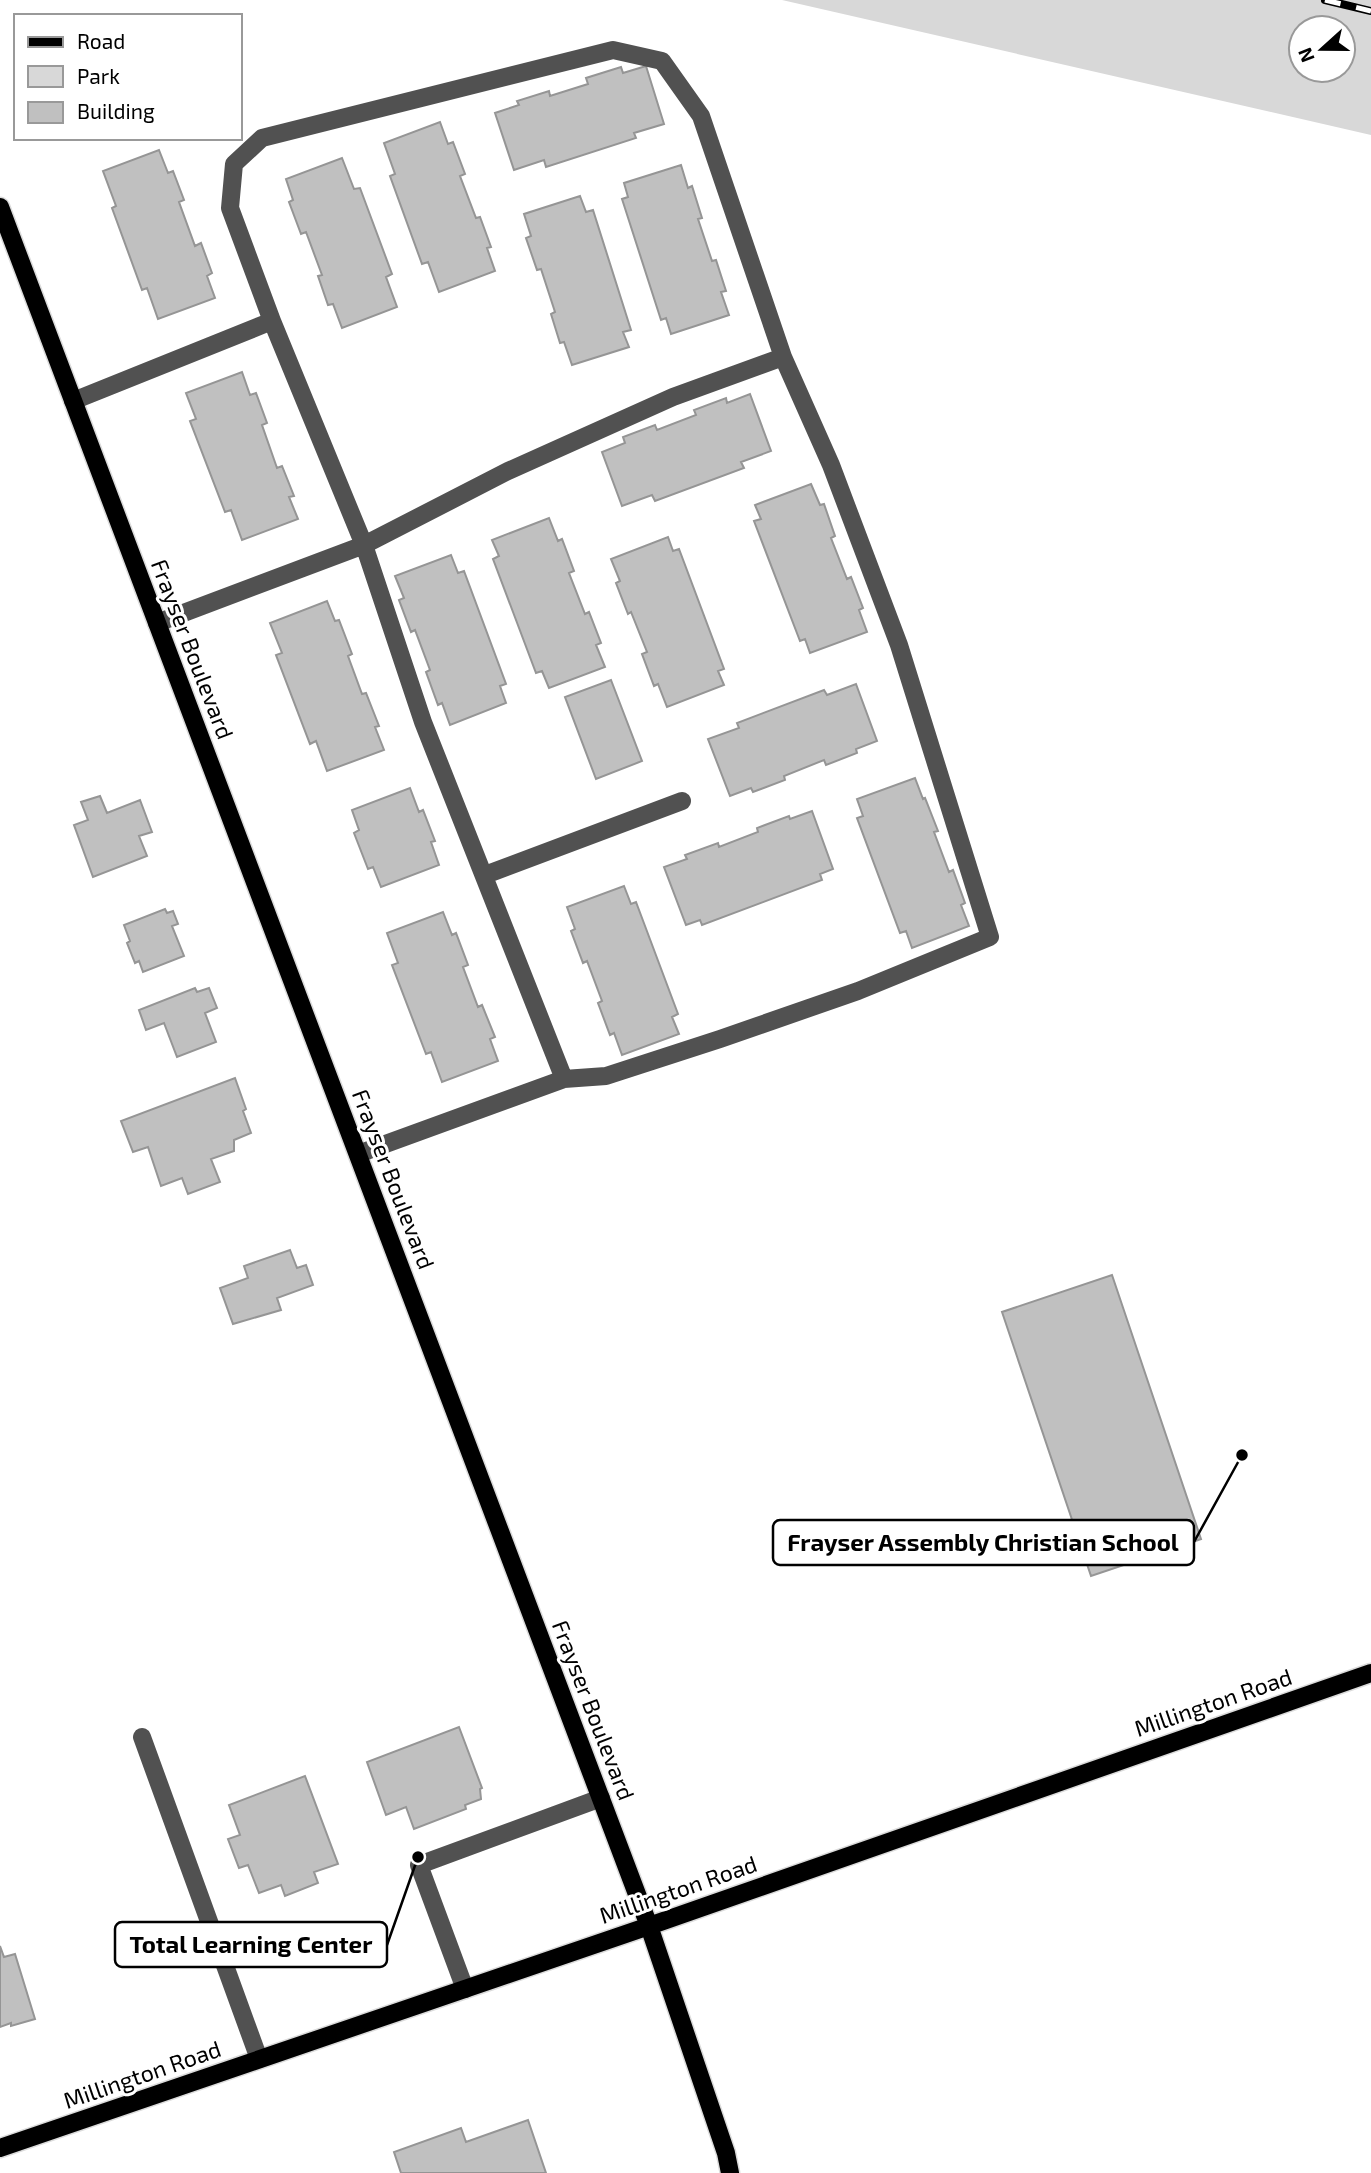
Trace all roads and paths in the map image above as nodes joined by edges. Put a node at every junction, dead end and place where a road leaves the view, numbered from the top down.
1 (0, 206) edge
2 (272, 321) junction
3 (783, 357) junction
4 (73, 401) junction
5 (363, 545) junction
6 (157, 623) junction
7 (682, 801) dead end
8 (485, 875) junction
9 (564, 1079) junction
10 (358, 1154) junction
11 (1371, 1673) edge
12 (142, 1737) dead end
13 (601, 1798) junction
14 (649, 1926) junction
15 (465, 1989) junction
16 (259, 2059) junction
17 (0, 2148) edge
18 (730, 2173) edge

1 - 4 main road, Frayser Boulevard
2 - 3 lane
2 - 4 lane
2 - 5 lane
3 - 5 lane
3 - 9 lane
4 - 6 main road, Frayser Boulevard
5 - 6 lane
5 - 8 lane
6 - 10 main road, Frayser Boulevard
7 - 8 lane
8 - 9 lane
9 - 10 lane
10 - 13 main road, Frayser Boulevard
11 - 14 main road, Millington Road
12 - 16 lane
13 - 14 main road, Frayser Boulevard
13 - 15 lane
14 - 15 main road, Millington Road
14 - 18 main road, Frayser Boulevard
15 - 16 main road, Millington Road
16 - 17 main road, Millington Road

